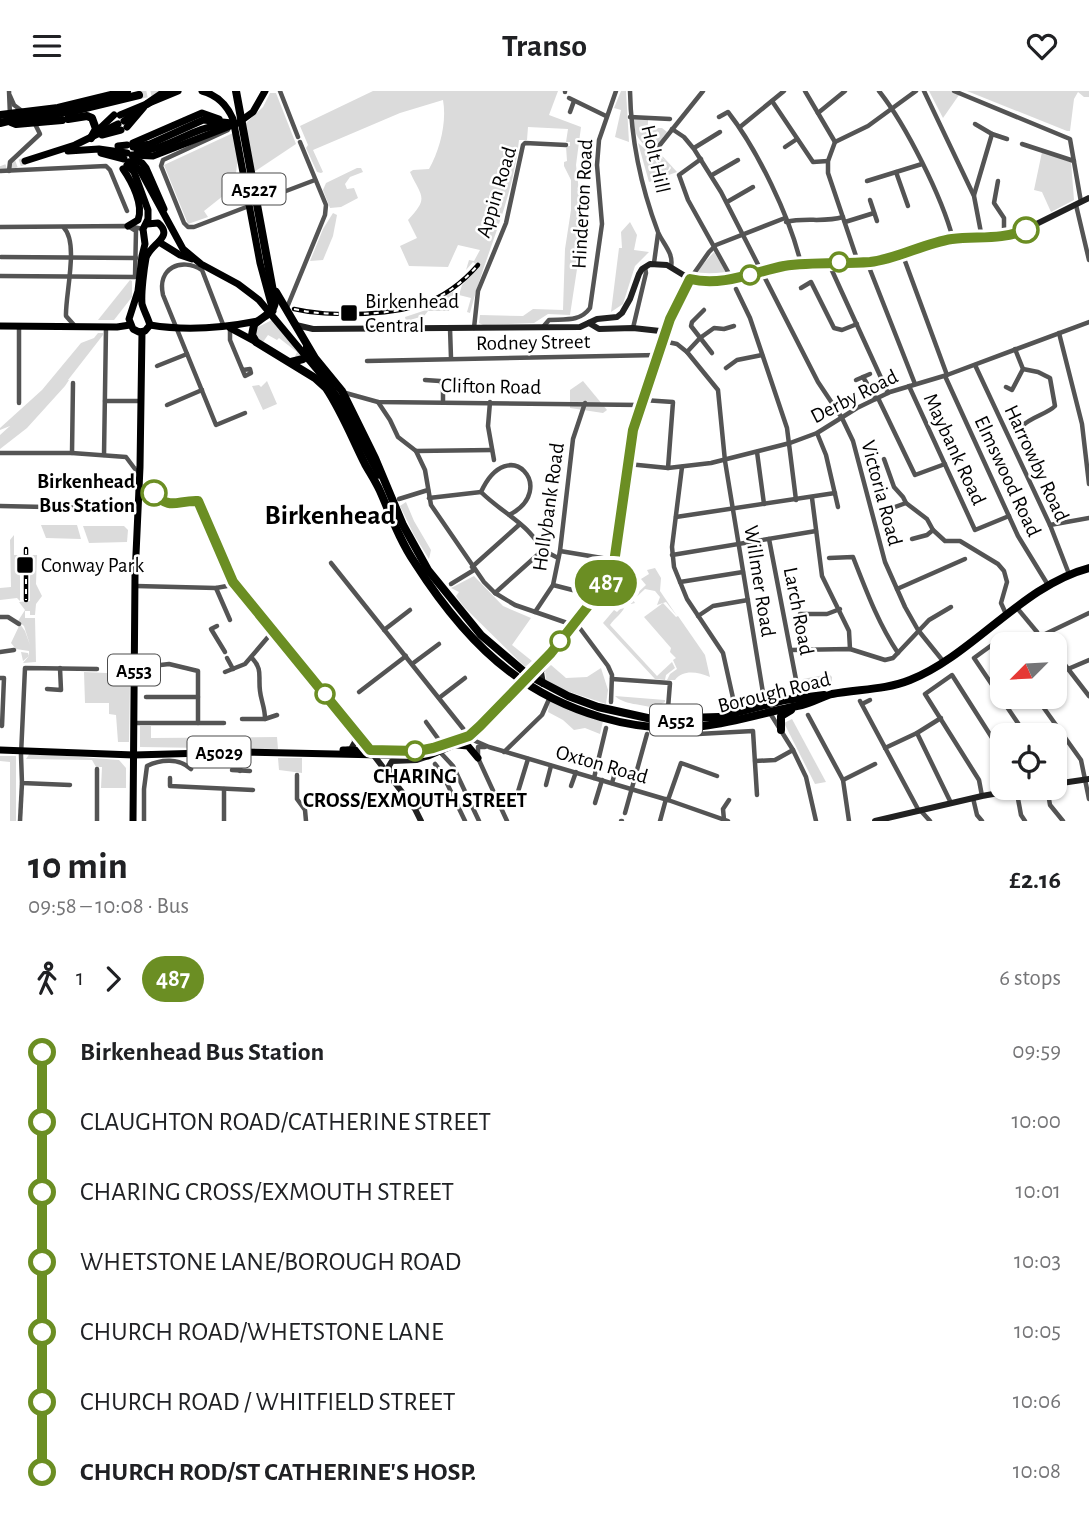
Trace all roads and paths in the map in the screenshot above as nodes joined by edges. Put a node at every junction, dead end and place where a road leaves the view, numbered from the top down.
1 (127, 91) edge
2 (166, 91) edge
3 (178, 91) edge
4 (202, 91) edge
5 (265, 91) edge
6 (279, 91) edge
7 (616, 91) edge
8 (630, 91) edge
9 (703, 91) edge
10 (784, 91) edge
11 (805, 91) edge
12 (845, 91) edge
13 (879, 91) edge
14 (916, 91) edge
15 (924, 91) edge
16 (954, 91) edge
17 (237, 92) edge
18 (9, 95) edge
19 (139, 95) dead end
20 (772, 101) junction
21 (147, 104) junction
22 (891, 108) junction
23 (23, 111) junction
24 (570, 112) dead end
25 (818, 113) junction
26 (5, 115) edge
27 (606, 116) junction
28 (630, 117) junction
29 (719, 117) dead end
30 (670, 119) dead end
31 (120, 121) junction
32 (0, 123) edge
33 (34, 124) junction
34 (237, 124) junction
35 (975, 124) dead end
36 (740, 127) junction
37 (673, 129) junction
38 (720, 132) dead end
39 (992, 134) junction
40 (91, 138) junction
41 (797, 139) junction
42 (1007, 139) dead end
43 (835, 142) junction
44 (1022, 144) dead end
45 (566, 145) dead end
46 (659, 146) dead end
47 (785, 147) dead end
48 (694, 149) junction
49 (54, 153) junction
50 (125, 156) junction
51 (701, 159) junction
52 (738, 160) dead end
53 (25, 161) tunnel mouth
54 (828, 161) junction
55 (1074, 161) junction
56 (922, 164) junction
57 (0, 171) edge
58 (9, 171) junction
59 (896, 172) junction
60 (712, 175) junction
61 (315, 180) junction
62 (867, 181) dead end
63 (998, 181) dead end
64 (753, 187) dead end
65 (974, 196) junction
66 (1089, 198) edge
67 (870, 200) dead end
68 (727, 201) junction
69 (1078, 204) junction
70 (908, 206) dead end
71 (127, 211) dead end
72 (874, 213) junction
73 (785, 220) junction
74 (844, 220) junction
75 (877, 221) dead end
76 (60, 226) junction
77 (128, 226) junction
78 (0, 227) edge
79 (145, 227) junction
80 (658, 233) junction
81 (744, 233) junction
82 (1004, 237) junction
83 (982, 238) junction
84 (145, 239) junction
85 (953, 239) junction
86 (158, 242) junction
87 (713, 247) junction
88 (904, 256) junction
89 (1, 257) edge
90 (70, 257) junction
91 (136, 258) junction
92 (196, 260) junction
93 (1089, 260) edge
94 (858, 262) junction
95 (867, 262) junction
96 (654, 263) junction
97 (829, 263) junction
98 (801, 264) junction
99 (645, 267) junction
100 (671, 267) junction
101 (760, 272) junction
102 (910, 273) junction
103 (903, 275) dead end
104 (0, 276) edge
105 (70, 277) junction
106 (690, 279) junction
107 (732, 279) junction
108 (271, 283) junction
109 (801, 288) dead end
110 (740, 291) dead end
111 (66, 304) junction
112 (705, 310) dead end
113 (267, 316) junction
114 (290, 318) junction
115 (130, 320) junction
116 (258, 321) junction
117 (1089, 322) edge
118 (589, 323) junction
119 (857, 324) junction
120 (0, 325) edge
121 (19, 325) junction
122 (60, 325) junction
123 (75, 326) junction
124 (147, 326) junction
125 (734, 326) dead end
126 (104, 327) junction
127 (282, 327) junction
128 (542, 327) junction
129 (176, 328) junction
130 (227, 328) junction
131 (450, 328) junction
132 (474, 328) junction
133 (633, 328) junction
134 (313, 329) junction
135 (660, 331) dead end
136 (1059, 333) junction
137 (700, 338) junction
138 (663, 341) junction
139 (256, 342) junction
140 (306, 343) junction
141 (1016, 349) junction
142 (687, 352) junction
143 (712, 353) dead end
144 (187, 354) junction
145 (654, 355) junction
146 (762, 355) junction
147 (451, 359) junction
148 (295, 361) junction
149 (367, 361) dead end
150 (975, 365) junction
151 (157, 366) dead end
152 (726, 368) dead end
153 (1023, 369) junction
154 (243, 370) dead end
155 (870, 374) dead end
156 (946, 376) junction
157 (863, 377) junction
158 (425, 380) dead end
159 (856, 380) dead end
160 (73, 383) dead end
161 (912, 385) junction
162 (1006, 387) dead end
163 (202, 390) junction
164 (342, 391) junction
165 (888, 393) junction
166 (877, 398) junction
167 (105, 401) junction
168 (141, 401) junction
169 (443, 401) junction
170 (378, 402) junction
171 (490, 402) junction
172 (19, 403) dead end
173 (585, 403) junction
174 (642, 403) junction
175 (166, 405) dead end
176 (246, 413) dead end
177 (842, 418) junction
178 (1022, 426) dead end
179 (817, 433) junction
180 (790, 443) junction
181 (492, 450) junction
182 (416, 451) junction
183 (757, 452) junction
184 (0, 453) edge
185 (72, 453) junction
186 (104, 454) junction
187 (884, 459) dead end
188 (494, 460) dead end
189 (725, 461) junction
190 (626, 464) junction
191 (945, 464) junction
192 (682, 467) junction
193 (668, 468) junction
194 (140, 475) junction
195 (380, 483) junction
196 (1089, 484) edge
197 (428, 490) junction
198 (481, 492) junction
199 (835, 493) junction
200 (429, 498) junction
201 (812, 498) junction
202 (399, 499) dead end
203 (796, 501) junction
204 (906, 503) junction
205 (764, 504) junction
206 (0, 506) edge
207 (838, 507) dead end
208 (733, 508) junction
209 (138, 509) junction
210 (891, 512) dead end
211 (509, 515) junction
212 (1009, 516) junction
213 (676, 517) junction
214 (1089, 517) edge
215 (520, 524) junction
216 (1050, 525) junction
217 (933, 530) junction
218 (816, 531) junction
219 (214, 538) dead end
220 (768, 538) junction
221 (912, 539) dead end
222 (738, 544) junction
223 (543, 550) junction
224 (559, 554) junction
225 (672, 555) junction
226 (829, 558) dead end
227 (614, 559) junction
228 (965, 559) dead end
229 (331, 563) dead end
230 (1089, 568) edge
231 (473, 569) junction
232 (743, 572) junction
233 (1069, 575) junction
234 (233, 582) junction
235 (607, 582) junction
236 (680, 582) junction
237 (451, 584) dead end
238 (553, 585) junction
239 (135, 586) junction
240 (1049, 586) junction
241 (216, 588) junction
242 (897, 589) junction
243 (495, 593) junction
244 (596, 596) junction
245 (748, 600) junction
246 (626, 602) dead end
247 (951, 607) dead end
248 (1017, 608) junction
249 (840, 609) junction
250 (410, 610) dead end
251 (535, 612) junction
252 (1089, 613) edge
253 (800, 614) dead end
254 (1007, 615) junction
255 (698, 616) junction
256 (0, 617) edge
257 (17, 620) dead end
258 (230, 620) dead end
259 (574, 624) junction
260 (217, 626) dead end
261 (274, 630) junction
262 (384, 630) junction
263 (918, 630) junction
264 (1037, 632) edge
265 (1044, 632) edge
266 (439, 645) dead end
267 (990, 646) edge
268 (850, 649) junction
269 (14, 650) dead end
270 (790, 650) junction
271 (0, 652) edge
272 (898, 653) junction
273 (406, 656) junction
274 (252, 658) junction
275 (546, 658) junction
276 (1089, 660) edge
277 (943, 661) junction
278 (412, 664) junction
279 (61, 668) junction
280 (134, 668) junction
281 (97, 669) dead end
282 (233, 669) junction
283 (1068, 669) joint
284 (225, 672) dead end
285 (511, 673) junction
286 (0, 678) edge
287 (465, 678) dead end
288 (612, 679) junction
289 (527, 681) junction
290 (990, 682) edge
291 (543, 684) junction
292 (47, 689) dead end
293 (798, 690) dead end
294 (359, 692) dead end
295 (509, 695) junction
296 (830, 695) junction
297 (1089, 695) edge
298 (550, 696) junction
299 (146, 697) dead end
300 (198, 697) junction
301 (439, 698) junction
302 (870, 700) dead end
303 (611, 702) dead end
304 (1, 704) edge
305 (670, 705) dead end
306 (804, 705) junction
307 (735, 707) dead end
308 (767, 709) junction
309 (1045, 709) edge
310 (277, 715) dead end
311 (808, 715) dead end
312 (941, 718) junction
313 (242, 719) dead end
314 (265, 719) junction
315 (426, 722) dead end
316 (134, 723) junction
317 (198, 723) junction
318 (225, 723) dead end
319 (3, 726) edge
320 (607, 728) dead end
321 (782, 730) junction
322 (354, 731) junction
323 (467, 733) junction
324 (917, 733) junction
325 (647, 734) dead end
326 (990, 735) edge
327 (702, 736) dead end
328 (455, 745) junction
329 (489, 747) junction
330 (441, 748) junction
331 (885, 748) junction
332 (0, 750) edge
333 (344, 750) junction
334 (793, 750) junction
335 (22, 751) junction
336 (504, 751) junction
337 (241, 752) junction
338 (372, 753) junction
339 (304, 754) junction
340 (134, 755) junction
341 (428, 756) junction
342 (478, 758) junction
343 (528, 759) junction
344 (755, 761) junction
345 (444, 764) dead end
346 (875, 764) dead end
347 (551, 765) junction
348 (97, 769) dead end
349 (191, 769) dead end
350 (616, 769) dead end
351 (232, 770) dead end
352 (240, 771) junction
353 (250, 771) dead end
354 (576, 772) junction
355 (297, 775) dead end
356 (390, 776) junction
357 (717, 776) dead end
358 (170, 778) dead end
359 (594, 778) junction
360 (602, 780) junction
361 (843, 780) junction
362 (1087, 780) edge
363 (1067, 782) edge
364 (22, 783) junction
365 (612, 783) junction
366 (70, 785) dead end
367 (547, 785) dead end
368 (571, 786) dead end
369 (224, 789) junction
370 (632, 789) junction
371 (253, 790) dead end
372 (990, 794) edge
373 (517, 795) dead end
374 (757, 796) dead end
375 (982, 796) junction
376 (439, 797) dead end
377 (973, 798) junction
378 (667, 799) junction
379 (1089, 799) edge
380 (729, 800) dead end
381 (1018, 800) edge
382 (1049, 800) edge
383 (595, 803) dead end
384 (950, 803) junction
385 (415, 809) junction
386 (920, 811) junction
387 (625, 813) dead end
388 (726, 820) edge
389 (20, 821) edge
390 (97, 821) edge
391 (133, 821) edge
392 (144, 821) edge
393 (224, 821) edge
394 (306, 821) edge
395 (421, 821) edge
396 (465, 821) edge
397 (479, 821) edge
398 (507, 821) edge
399 (660, 821) edge
400 (816, 821) edge
401 (849, 821) edge
402 (875, 821) edge
403 (930, 821) edge
404 (982, 821) edge
405 (1025, 821) edge
406 (1063, 821) edge

1 - 23 highway
2 - 21 highway
3 - 21 main road
4 - 127 main road, Borough Road
5 - 34 main road
6 - 61 street
7 - 27 street, Hinderton Road
8 - 28 street, Holt Hill
9 - 37 street
10 - 20 street
11 - 25 street
12 - 25 street
13 - 22 street
14 - 22 street
15 - 65 street
16 - 55 street
17 - 108 highway, A5227
18 - 23 street
18 - 26 street
18 - 26 street
19 - 26 highway
20 - 36 street
20 - 41 street
21 - 31 main road
22 - 43 street
22 - 56 street
23 - 26 highway
24 - 27 street
25 - 43 street
26 - 32 highway
26 - 33 highway
27 - 128 street, Hinderton Road
28 - 30 street
28 - 80 street, Holt Hill
29 - 36 street
31 - 40 main road
31 - 40 main road
33 - 40 highway
33 - 58 street
34 - 50 main road
34 - 50 main road
34 - 61 street
35 - 39 street
36 - 73 street
37 - 46 street
37 - 48 street, Victoria Road
38 - 48 street
39 - 42 street
39 - 65 street
40 - 49 main road
41 - 47 street
41 - 54 street
43 - 54 street
44 - 55 street
45 - 132 street, Appin Road
48 - 51 street, Victoria Road
49 - 50 main road
49 - 53 main road
50 - 77 main road
50 - 79 main road
50 - 92 main road
51 - 60 street, Victoria Road
51 - 87 street
52 - 60 street
54 - 74 street
55 - 69 street
56 - 59 street
56 - 85 street
57 - 58 street
58 - 71 street
59 - 62 street
59 - 70 street
60 - 68 street, Victoria Road
61 - 114 street
63 - 82 street
64 - 68 street
65 - 83 street
66 - 69 main road
67 - 72 street
68 - 81 street, Victoria Road
69 - 82 main road
69 - 93 street
72 - 74 street
72 - 75 street
73 - 74 street
73 - 81 street
73 - 98 street
74 - 94 street
76 - 77 street
76 - 78 street
76 - 90 street
77 - 79 street
77 - 91 street
79 - 84 main road
79 - 86 main road
80 - 96 street, Holt Hill
80 - 100 street, Holt Hill
81 - 87 street
81 - 101 street, Victoria Road
82 - 83 main road
83 - 85 main road
84 - 86 main road
84 - 115 main road
85 - 88 main road
86 - 92 main road
86 - 124 main road
87 - 106 street
87 - 107 street
88 - 95 main road
88 - 102 street, Elmswood Road
89 - 90 street
90 - 91 street
90 - 105 street
91 - 105 street
92 - 127 main road, Borough Road
94 - 95 main road
94 - 97 main road
95 - 161 street, Maybank Road
96 - 99 main road
96 - 100 main road
97 - 98 main road
97 - 119 street
98 - 101 main road
99 - 118 main road
99 - 133 street
100 - 106 main road
101 - 107 main road
101 - 177 street, Victoria Road
102 - 103 street
102 - 156 street, Elmswood Road
104 - 105 street
105 - 111 street
106 - 107 main road
106 - 138 main road
108 - 113 highway, A5227
108 - 114 highway, A5227
109 - 119 street
110 - 146 street
111 - 122 street
111 - 123 street
112 - 137 street
113 - 114 highway
113 - 116 highway
114 - 134 main road
114 - 140 highway, A552
115 - 124 main road
115 - 124 main road
115 - 126 main road
116 - 130 main road
116 - 139 highway
117 - 136 street, Derby Road
118 - 128 main road
118 - 133 main road
119 - 165 street
120 - 121 main road
121 - 122 main road
121 - 172 street
122 - 123 main road
123 - 126 main road
124 - 129 main road
124 - 168 main road, A553
125 - 137 street
126 - 167 street
127 - 195 main road, Borough Road
128 - 132 main road
129 - 130 main road
129 - 130 street
129 - 144 street
130 - 139 main road
130 - 154 street
131 - 132 main road
131 - 134 main road
131 - 147 street
133 - 135 main road
134 - 140 main road
136 - 141 street, Derby Road
136 - 196 street
137 - 142 street
137 - 143 street
138 - 142 street
138 - 145 main road
139 - 148 highway, Borough Road
140 - 148 highway
140 - 164 highway, Borough Road / A552
141 - 150 street, Derby Road
141 - 153 street
142 - 189 street, Willmer Road
144 - 151 street
144 - 163 street
145 - 147 street, Rodney Street
145 - 174 main road
146 - 152 street
146 - 180 street
147 - 149 street, Rodney Street
148 - 195 highway, Borough Road / A552
150 - 156 street, Derby Road
150 - 216 street, Harrowby Road
153 - 162 street
153 - 178 street
155 - 157 street
156 - 161 street, Derby Road
156 - 212 street, Elmswood Road
157 - 159 street
157 - 166 street
158 - 169 street
160 - 185 street
161 - 165 street, Derby Road
161 - 191 street, Maybank Road
163 - 175 street
163 - 176 street
164 - 170 street, Clifton Road
164 - 195 highway, Borough Road / A552
165 - 166 street, Derby Road
166 - 177 street, Derby Road
166 - 191 street
167 - 168 street
167 - 186 street
168 - 194 main road, A553
169 - 170 street, Clifton Road
169 - 171 street, Clifton Road
170 - 182 street
171 - 173 street, Clifton Road
171 - 181 street
173 - 174 street, Clifton Road
173 - 224 street, Hollybank Road
174 - 190 main road
174 - 193 street, Clifton Road
177 - 179 street, Derby Road
177 - 242 street, Victoria Road
179 - 180 street, Derby Road
179 - 199 street
180 - 183 street, Derby Road
180 - 203 street
181 - 182 street
181 - 188 street
182 - 197 street
183 - 189 street, Derby Road
183 - 205 street
184 - 185 street
185 - 186 street
186 - 194 street
187 - 204 street
189 - 192 street, Derby Road
189 - 208 street, Willmer Road
190 - 193 street, Derby Road
190 - 227 main road
191 - 212 street, Maybank Road
192 - 193 street, Derby Road
192 - 213 street
194 - 209 main road, A553
195 - 285 highway, Borough Road / A552
195 - 289 highway, A552
197 - 200 street
197 - 202 street
198 - 200 street
198 - 211 street
198 - 211 street
199 - 201 street
199 - 207 street
200 - 231 street
201 - 203 street
201 - 218 street
203 - 205 street
204 - 210 street
204 - 217 street
205 - 208 street
206 - 209 street
208 - 213 street
208 - 222 street, Willmer Road
209 - 239 main road, A553
211 - 215 street
212 - 240 street, Elmswood Road
213 - 225 street
214 - 216 street
215 - 223 street
215 - 231 street
216 - 233 street, Harrowby Road
217 - 221 street
217 - 254 street
218 - 220 street
218 - 249 street
219 - 234 main road
220 - 222 street
220 - 270 street, Larch Road
222 - 225 street
222 - 232 street, Willmer Road
223 - 224 street
223 - 243 street
224 - 227 street
224 - 238 street, Hollybank Road
225 - 236 street
226 - 272 street
227 - 235 main road
228 - 242 street
229 - 262 street
230 - 233 highway, Borough Road / A552
231 - 237 street
231 - 243 street
232 - 236 street
232 - 245 street, Willmer Road
233 - 240 highway, Borough Road / A552
234 - 241 street
234 - 261 main road
235 - 244 main road
235 - 246 street
236 - 255 street
238 - 244 street
238 - 251 street, Hollybank Road
239 - 241 street
239 - 280 main road, A553
240 - 248 highway, Borough Road / A552
241 - 258 street
242 - 263 street, Victoria Road
243 - 251 street
244 - 259 main road
245 - 255 street
245 - 308 street, Willmer Road
247 - 263 street
248 - 254 highway, Borough Road / A552
248 - 264 street
249 - 253 street
249 - 268 street
250 - 262 street
251 - 259 street
252 - 265 street
254 - 277 highway, Borough Road / A552
255 - 307 street
256 - 257 street
259 - 275 main road
259 - 288 street
260 - 282 street
261 - 274 street
261 - 322 main road
262 - 273 street
263 - 272 street
263 - 277 street, Victoria Road
266 - 278 street
267 - 290 street
268 - 270 street
268 - 272 street
269 - 271 street
270 - 293 street, Larch Road
273 - 278 street
273 - 294 street
274 - 282 street
274 - 314 street
275 - 289 main road
275 - 291 main road
276 - 283 street
277 - 296 highway, Borough Road / A552
278 - 301 street
279 - 281 street
279 - 292 street
279 - 335 street
280 - 300 street
280 - 316 main road, A553
282 - 284 street
283 - 297 street
285 - 289 highway, Borough Road / A552
285 - 295 main road
286 - 304 street
287 - 301 street
288 - 303 street
288 - 305 street
289 - 291 highway, A552
289 - 295 main road, A5029
289 - 298 highway, Borough Road / A552
291 - 308 highway, A552
295 - 323 main road, A5029
296 - 306 highway, Borough Road / A552
296 - 308 highway, A552
298 - 308 highway, Borough Road / A552
298 - 336 street
299 - 300 street
300 - 317 street
301 - 323 street
302 - 331 street
304 - 319 street
306 - 308 highway, Borough Road / A552
306 - 321 highway
308 - 321 street
309 - 362 street
310 - 314 street
311 - 361 street
312 - 324 street
312 - 326 street
312 - 375 street
313 - 314 street
315 - 330 street
316 - 317 street
316 - 340 main road, A553
317 - 318 street
320 - 359 street
321 - 334 street
322 - 333 main road
322 - 338 main road
323 - 328 main road, A5029
323 - 329 street, Oxton Road
323 - 330 main road, A5029
324 - 331 street
324 - 384 street
325 - 370 street
327 - 344 street
328 - 330 main road, A5029
328 - 342 main road
329 - 336 street, Oxton Road
329 - 342 street
330 - 338 main road, A5029
330 - 341 main road, A5029
330 - 397 street
331 - 386 street
332 - 335 main road, A5029
333 - 338 main road, A5029
333 - 339 main road, A5029
334 - 344 street
334 - 400 street
335 - 340 main road, A5029
335 - 364 street
336 - 343 street, Oxton Road
337 - 339 main road, A5029
337 - 340 main road, A5029
337 - 352 street
338 - 339 main road, A5029
338 - 341 main road, A5029
338 - 356 main road
340 - 391 main road, A553
341 - 356 main road
342 - 398 street
343 - 347 street, Oxton Road
343 - 373 street
344 - 374 street
345 - 396 street
346 - 361 street
347 - 354 street, Oxton Road
347 - 367 street
348 - 390 street
349 - 392 street
350 - 365 street
351 - 352 street
352 - 353 street
354 - 359 street, Oxton Road
354 - 368 street
355 - 394 street
356 - 385 main road
357 - 378 street
358 - 369 street
359 - 360 street, Oxton Road
360 - 365 street, Oxton Road
360 - 383 street
361 - 401 street
362 - 363 main road
362 - 379 street
364 - 366 street
364 - 389 street
365 - 370 street, Oxton Road
369 - 371 street
369 - 393 street
370 - 378 street, Oxton Road
370 - 387 street
372 - 375 main road
375 - 377 main road
376 - 385 street
377 - 384 main road
377 - 404 street
378 - 388 street, Oxton Road
378 - 399 street
380 - 388 street
381 - 405 street
382 - 406 street
384 - 386 main road
385 - 395 main road
386 - 402 main road
386 - 403 street

